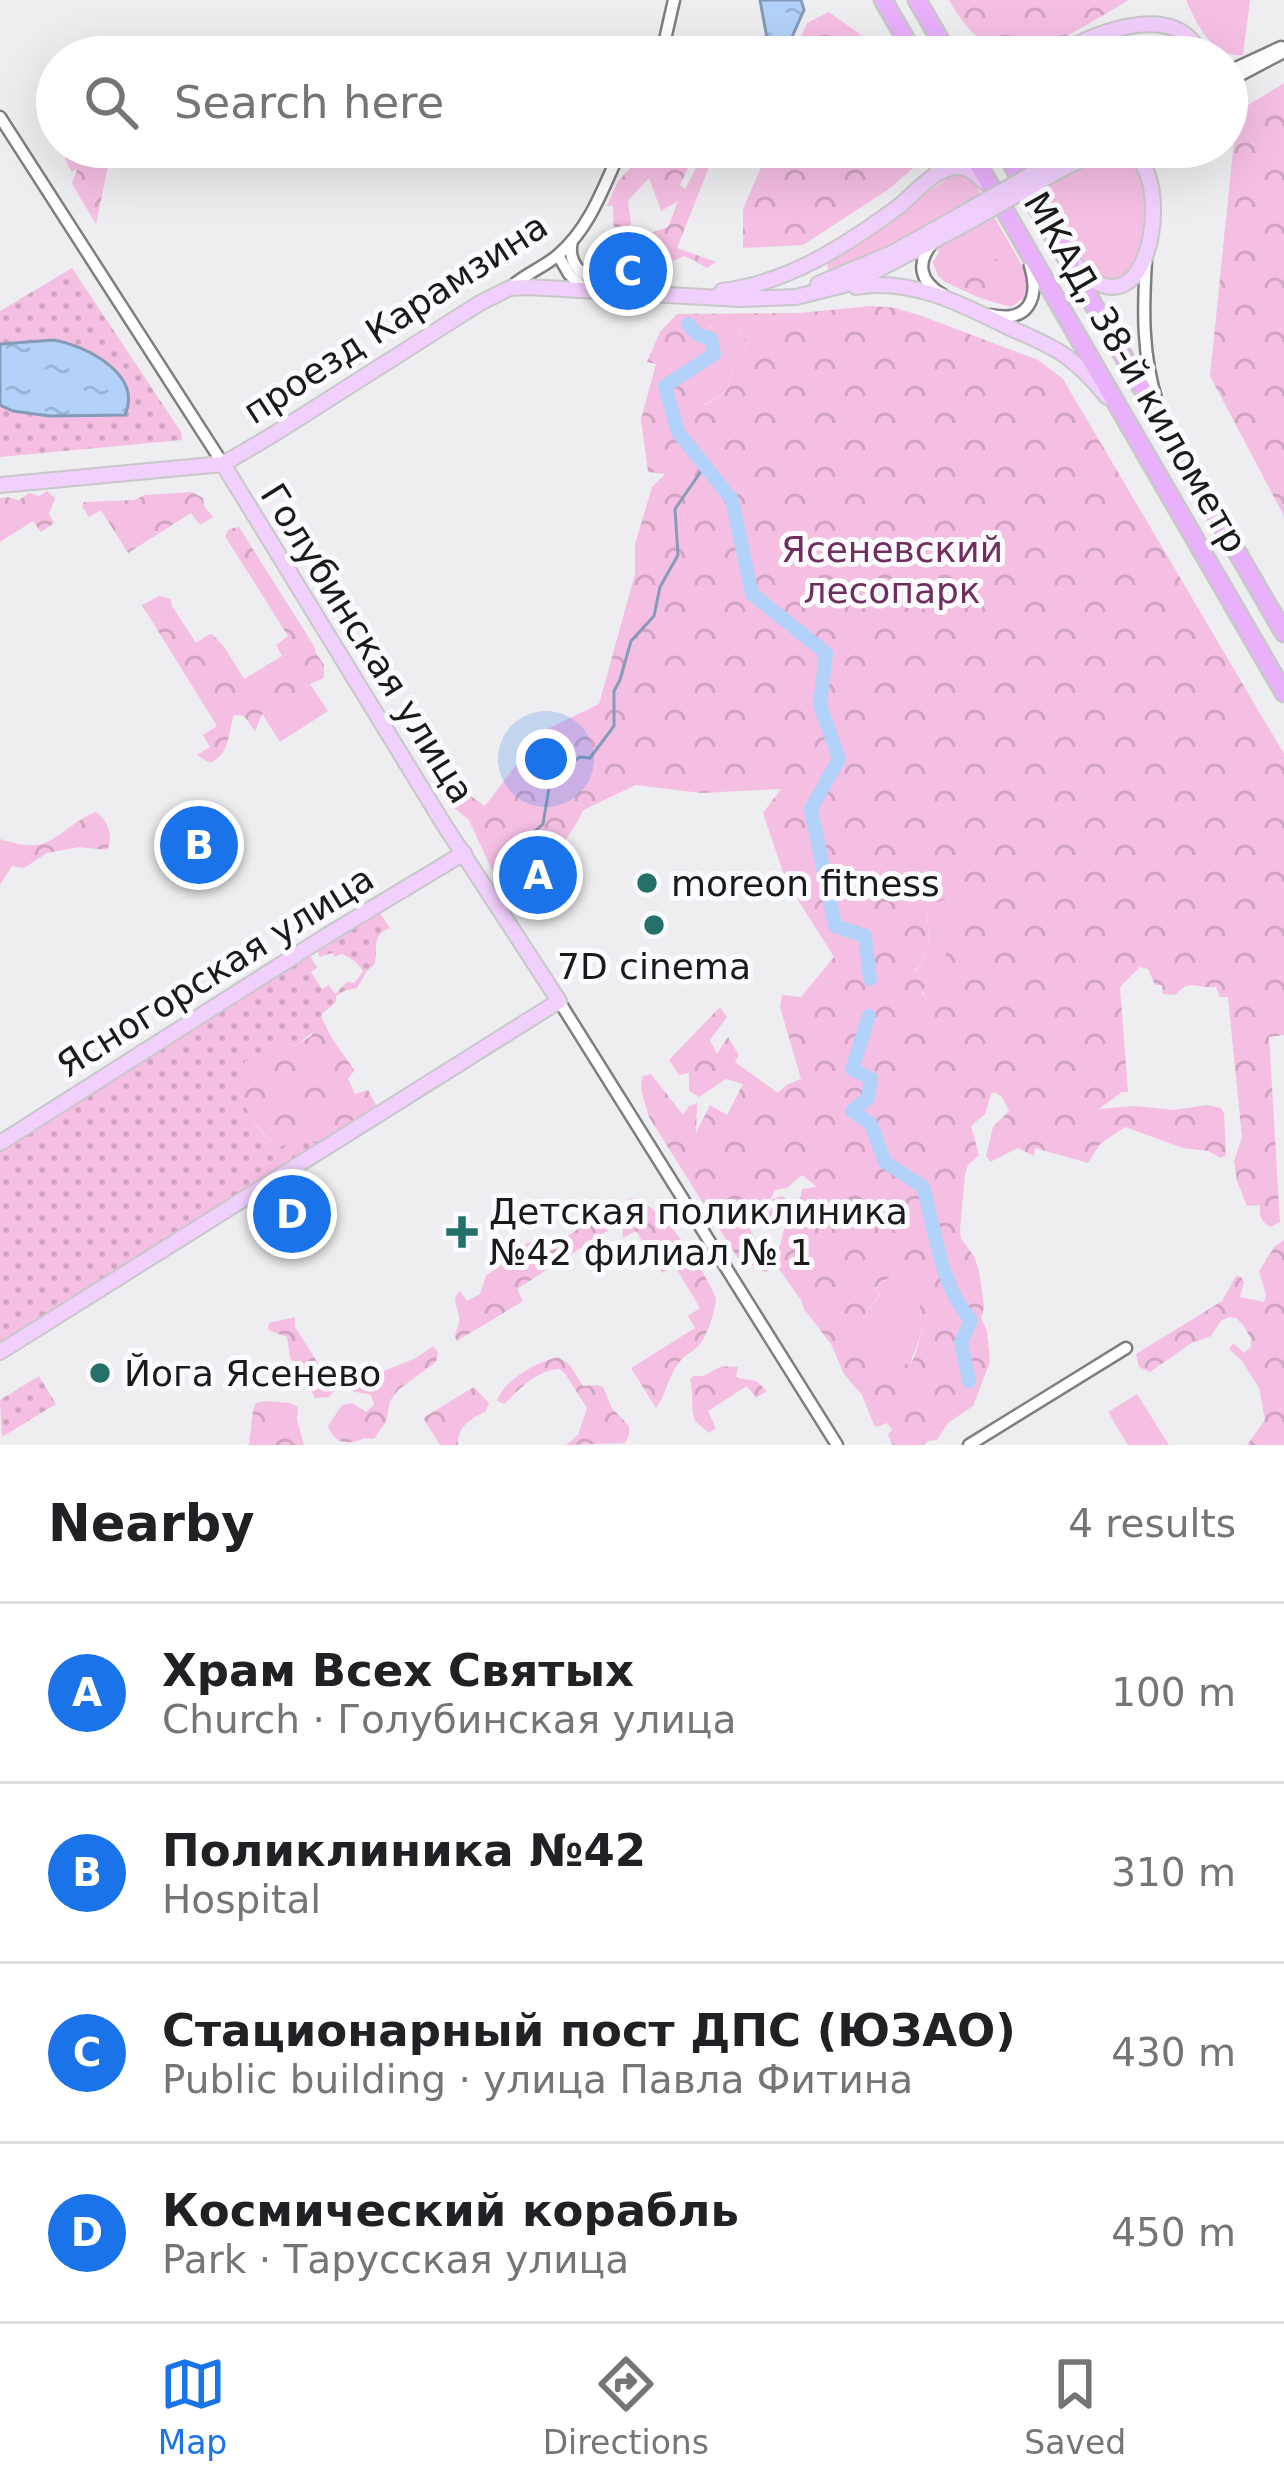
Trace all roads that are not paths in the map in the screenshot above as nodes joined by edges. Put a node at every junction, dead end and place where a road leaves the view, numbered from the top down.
1 (674, 0) edge
2 (883, 0) edge
3 (917, 0) edge
4 (1141, 8) dead end
5 (1169, 10) dead end
6 (666, 36) edge
7 (904, 36) edge
8 (938, 36) edge
9 (1090, 36) edge
10 (1193, 36) edge
11 (1284, 49) edge
12 (1248, 62) edge
13 (1248, 70) edge
14 (0, 118) edge
15 (612, 168) edge
16 (939, 168) edge
17 (980, 168) edge
18 (1014, 168) edge
19 (1054, 168) edge
20 (1145, 168) edge
21 (932, 179) junction
22 (1006, 214) junction
23 (963, 220) junction
24 (1047, 224) junction
25 (572, 241) junction
26 (933, 242) junction
27 (842, 245) junction
28 (1147, 251) junction
29 (558, 255) junction
30 (839, 277) junction
31 (510, 288) junction
32 (586, 289) junction
33 (615, 290) junction
34 (810, 294) junction
35 (693, 295) junction
36 (950, 299) junction
37 (983, 313) junction
38 (1131, 429) junction
39 (1177, 449) junction
40 (223, 464) junction
41 (0, 485) edge
42 (1284, 633) edge
43 (1284, 693) edge
44 (464, 853) junction
45 (559, 1000) junction
46 (0, 1143) edge
47 (1126, 1348) dead end
48 (0, 1352) edge
49 (837, 1445) edge
50 (969, 1445) edge

1 - 6 street
2 - 7 highway
3 - 8 highway
4 - 9 main road
5 - 10 main road
11 - 12 street
11 - 13 street
14 - 40 street, Голубинская улица
15 - 25 street, проезд Карамзина
16 - 21 main road
17 - 22 highway, МКАД, 38-й километр
18 - 24 highway, МКАД, 38-й километр
19 - 23 main road, bridge
20 - 28 main road
21 - 22 main road
21 - 27 main road
22 - 37 street
22 - 38 highway, МКАД, 38-й километр
23 - 26 main road
23 - 30 main road
24 - 28 main road
24 - 39 highway, МКАД, 38-й километр
25 - 29 street, проезд Карамзина
25 - 33 street
26 - 34 main road
26 - 36 street
27 - 30 main road
27 - 35 main road
28 - 39 street
29 - 31 street, проезд Карамзина
29 - 32 street
30 - 35 main road
31 - 32 main road
31 - 40 main road, проезд Карамзина
32 - 33 main road
33 - 35 main road
34 - 35 main road
34 - 36 main road
36 - 37 main road
37 - 38 main road
38 - 43 highway, МКАД, 38-й километр
39 - 42 highway, МКАД, 38-й километр
40 - 41 main road
40 - 44 main road, Голубинская улица
44 - 45 main road, Голубинская улица
44 - 46 main road, Ясногорская улица
45 - 48 main road
45 - 49 street, Голубинская улица
47 - 50 street

